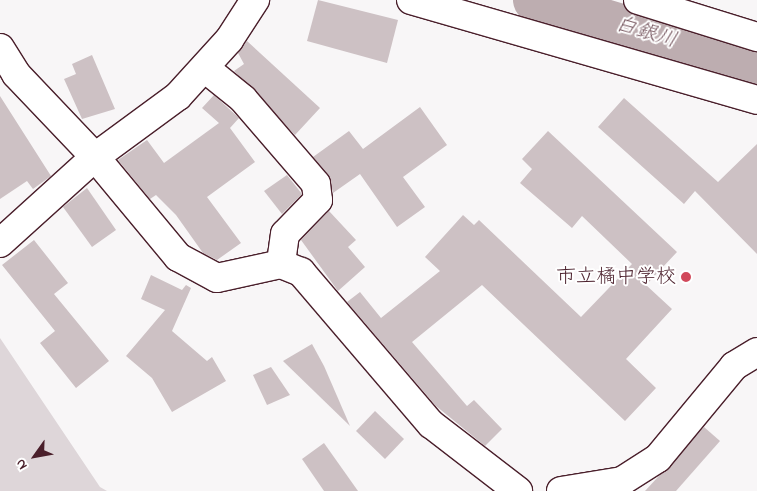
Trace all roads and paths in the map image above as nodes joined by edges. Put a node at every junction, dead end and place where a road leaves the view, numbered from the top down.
1 (255, 0) edge
2 (411, 0) edge
3 (638, 0) edge
4 (757, 37) edge
5 (0, 48) edge
6 (206, 69) junction
7 (757, 100) edge
8 (95, 157) junction
9 (0, 242) edge
10 (281, 264) junction
11 (757, 352) edge
12 (518, 491) edge
13 (561, 491) edge

1 - 6 street
2 - 7 street
3 - 4 street
5 - 8 street
6 - 8 street
6 - 10 street
8 - 9 street
8 - 10 street
10 - 12 street
11 - 13 street

